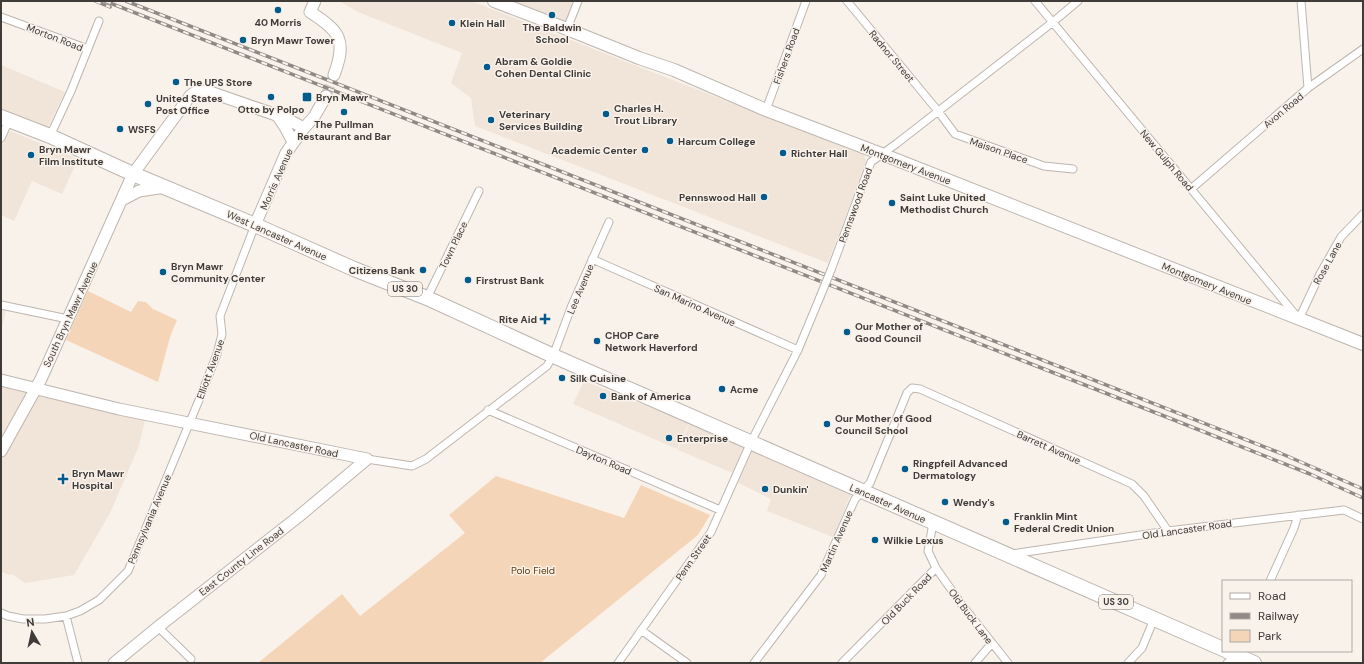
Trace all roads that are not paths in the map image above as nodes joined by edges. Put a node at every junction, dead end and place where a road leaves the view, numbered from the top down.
1 (315, 1) edge
2 (494, 1) edge
3 (578, 1) edge
4 (806, 1) edge
5 (846, 1) edge
6 (1035, 1) edge
7 (1078, 1) edge
8 (1301, 1) edge
9 (1, 17) edge
10 (99, 21) dead end
11 (1052, 22) junction
12 (567, 29) junction
13 (88, 49) junction
14 (1363, 49) edge
15 (334, 75) tunnel mouth
16 (1308, 88) junction
17 (326, 96) tunnel mouth
18 (766, 110) junction
19 (938, 111) junction
20 (276, 115) junction
21 (5, 118) edge
22 (304, 128) junction
23 (50, 136) junction
24 (1, 138) edge
25 (293, 142) junction
26 (882, 154) junction
27 (1073, 169) dead end
28 (133, 174) junction
29 (165, 187) junction
30 (1191, 189) junction
31 (479, 191) dead end
32 (122, 200) junction
33 (1363, 214) edge
34 (609, 222) dead end
35 (255, 225) junction
36 (592, 259) junction
37 (426, 298) junction
38 (1, 305) edge
39 (68, 319) junction
40 (1299, 319) junction
41 (1363, 344) edge
42 (798, 350) junction
43 (553, 356) junction
44 (1, 380) edge
45 (36, 388) junction
46 (912, 388) joint
47 (488, 410) junction
48 (190, 422) junction
49 (751, 442) junction
50 (1, 451) edge
51 (367, 459) junction
52 (861, 491) junction
53 (720, 510) junction
54 (1298, 515) junction
55 (1363, 519) edge
56 (933, 523) junction
57 (1168, 531) junction
58 (1009, 555) junction
59 (936, 568) junction
60 (1270, 580) edge
61 (1, 613) edge
62 (66, 616) junction
63 (1154, 619) junction
64 (158, 626) junction
65 (641, 630) junction
66 (992, 643) junction
67 (1222, 649) edge
68 (1232, 655) edge
69 (191, 659) dead end
70 (78, 663) edge
71 (114, 663) edge
72 (618, 663) edge
73 (687, 663) edge
74 (754, 663) edge
75 (842, 663) edge
76 (975, 663) edge
77 (1008, 663) edge
78 (1128, 663) edge
79 (1254, 663) edge

1 - 15 street
2 - 12 main road, Montgomery Avenue
3 - 12 street
4 - 18 street, Fishers Road
5 - 19 street, Radnor Street
6 - 11 street, New Gulph Road
7 - 11 street, Pennswood Road
8 - 16 street, Avon Road
9 - 13 street, Morton Road
10 - 13 street
11 - 19 street, Pennswood Road
11 - 30 street, New Gulph Road
12 - 18 main road, Montgomery Avenue
13 - 23 street, Morton Road
14 - 16 street
16 - 30 street, Avon Road
17 - 22 street, Morris Avenue
18 - 26 main road, Montgomery Avenue
19 - 26 street, Pennswood Road
19 - 27 street, Maison Place
20 - 22 street
20 - 25 street
20 - 28 street, South Bryn Mawr Avenue
21 - 23 highway, West Lancaster Avenue / US 30
21 - 24 street
22 - 25 street, Morris Avenue
23 - 28 highway, West Lancaster Avenue / US 30
25 - 35 street, Morris Avenue
26 - 40 main road, Montgomery Avenue
26 - 42 street, Pennswood Road, bridge
28 - 29 highway, West Lancaster Avenue / US 30
28 - 32 street, South Bryn Mawr Avenue
29 - 32 street
29 - 35 highway, West Lancaster Avenue / US 30
30 - 40 street, New Gulph Road
31 - 37 street, Town Place
32 - 39 street, South Bryn Mawr Avenue
33 - 40 street, Rose Lane
34 - 36 street, Lee Avenue
35 - 37 highway, West Lancaster Avenue / US 30
35 - 48 street, Elliott Avenue
36 - 42 street, San Marino Avenue
36 - 43 street, Lee Avenue
37 - 43 highway, West Lancaster Avenue / US 30
38 - 39 street
39 - 45 street, South Bryn Mawr Avenue
40 - 41 main road, Montgomery Avenue
42 - 49 street, Pennswood Road
43 - 47 street, Old Lancaster Road
43 - 49 highway, Lancaster Avenue / US 30
44 - 45 street, Old Lancaster Road
45 - 48 street, Old Lancaster Road
45 - 50 street, South Bryn Mawr Avenue
46 - 52 street, Martin Avenue
46 - 57 street, Barrett Avenue
47 - 51 street, Old Lancaster Road
47 - 53 street, Dayton Road
48 - 51 street, Old Lancaster Road
48 - 62 street, Pennsylvania Avenue
49 - 52 highway, Lancaster Avenue / US 30
49 - 53 street, Penn Street
51 - 64 street, East County Line Road
52 - 56 highway, Lancaster Avenue / US 30
52 - 74 street, Martin Avenue
53 - 65 street, Penn Street
54 - 55 street, Old Lancaster Road
54 - 57 street, Old Lancaster Road
54 - 60 street
56 - 58 highway, Lancaster Avenue / US 30
56 - 59 street, Old Buck Road
57 - 58 street, Old Lancaster Road
58 - 63 highway, Lancaster Avenue / US 30
59 - 66 street, Old Buck Lane
59 - 75 street, Old Buck Road
61 - 62 street, Pennsylvania Avenue
62 - 70 street
63 - 67 highway, Lancaster Avenue / US 30
63 - 78 street
64 - 69 street
64 - 71 street, East County Line Road
65 - 72 street, Penn Street
65 - 73 street
66 - 76 street
66 - 77 street, Old Buck Lane
68 - 79 highway

